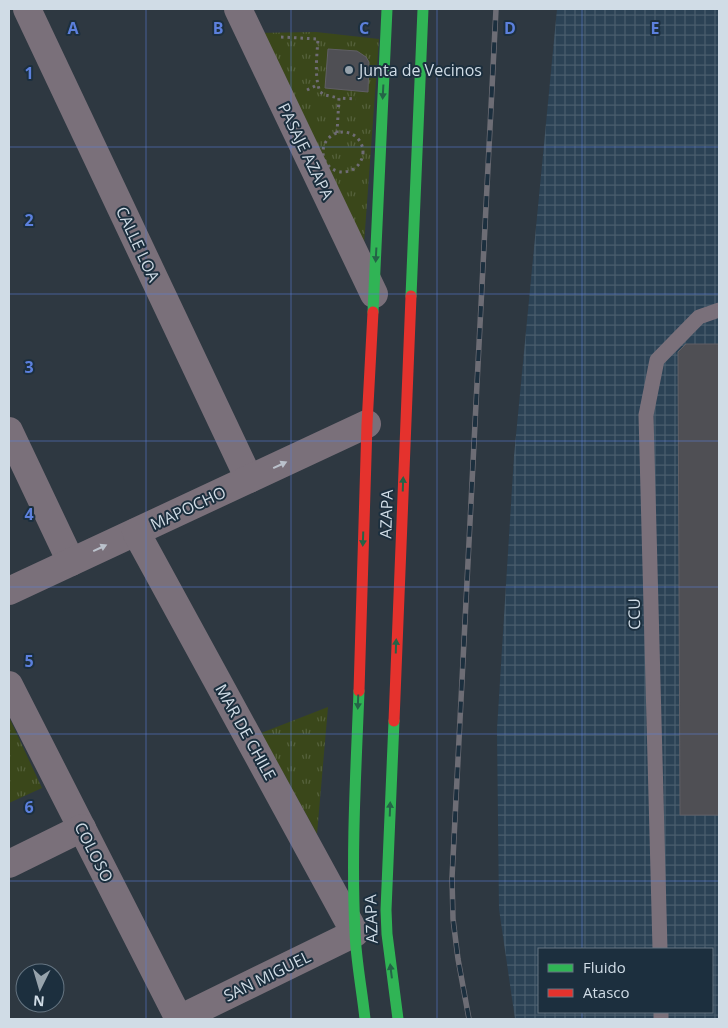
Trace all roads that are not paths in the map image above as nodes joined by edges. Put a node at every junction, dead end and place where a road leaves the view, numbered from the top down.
1 (27, 9) edge
2 (238, 9) edge
3 (387, 9) edge
4 (420, 10) edge
5 (374, 294) junction
6 (719, 310) edge
7 (367, 424) junction
8 (9, 431) edge
9 (249, 480) junction
10 (136, 532) junction
11 (71, 562) junction
12 (9, 591) edge
13 (9, 685) edge
14 (82, 828) junction
15 (11, 858) edge
16 (355, 933) junction
17 (660, 948) edge
18 (179, 1019) edge
19 (365, 1019) edge
20 (398, 1019) edge

1 - 9 street, CALLE LOA
2 - 5 street, PASAJE AZAPA
3 -> 5 street, AZAPA
20 -> 4 street, AZAPA
5 - 7 street, AZAPA
6 - 17 lane, CCU
9 -> 7 street, MAPOCHO
7 -> 16 street, AZAPA
8 - 11 street
9 - 10 street, MAPOCHO
11 -> 10 street, MAPOCHO
10 - 16 street, MAR DE CHILE
11 - 12 street, MAPOCHO
13 - 14 street, COLOSO
14 - 15 street
14 - 18 street, COLOSO
16 - 18 street, SAN MIGUEL
16 - 19 street, AZAPA

